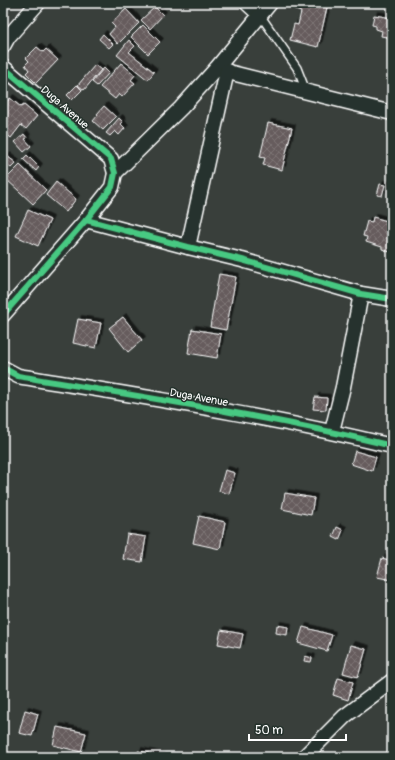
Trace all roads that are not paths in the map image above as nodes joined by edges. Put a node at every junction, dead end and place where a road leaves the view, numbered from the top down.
1 (38, 3) edge
2 (247, 3) edge
3 (270, 3) edge
4 (260, 15) junction
5 (3, 46) edge
6 (3, 67) edge
7 (222, 70) junction
8 (306, 91) junction
9 (392, 113) edge
10 (115, 173) junction
11 (86, 220) junction
12 (188, 247) junction
13 (361, 294) junction
14 (392, 299) edge
15 (3, 315) edge
16 (3, 368) edge
17 (332, 431) junction
18 (392, 446) edge
19 (392, 681) edge
20 (304, 757) edge

1 - 5 street
2 - 4 street
3 - 4 street
4 - 7 street
4 - 8 lane
6 - 10 street, Duga Avenue
7 - 8 street
7 - 10 street
7 - 12 street
8 - 9 street
10 - 11 street
11 - 12 street
11 - 15 street
12 - 13 street
13 - 14 street
13 - 17 street
16 - 17 street, Duga Avenue
17 - 18 street, Duga Avenue
19 - 20 street

